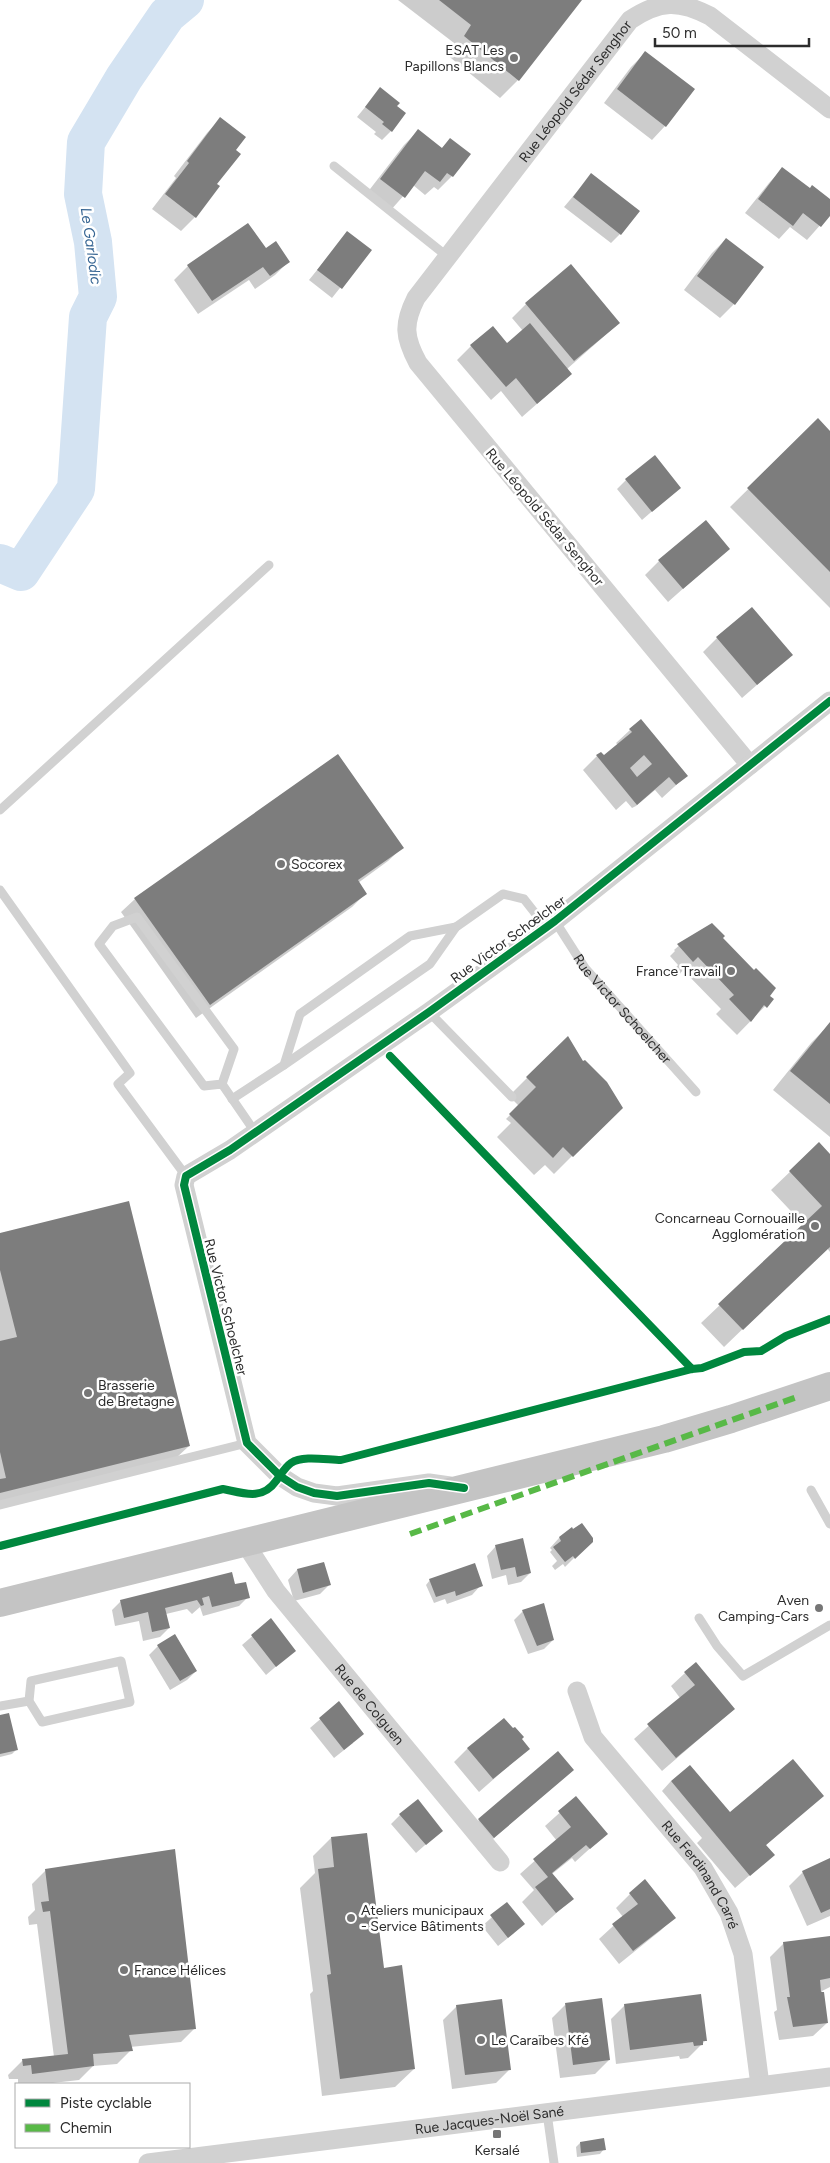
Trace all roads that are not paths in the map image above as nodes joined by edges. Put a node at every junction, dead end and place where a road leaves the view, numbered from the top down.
1 (830, 109) edge
2 (334, 166) dead end
3 (448, 257) junction
4 (269, 565) dead end
5 (830, 701) edge
6 (750, 765) junction
7 (0, 810) edge
8 (0, 890) edge
9 (550, 924) junction
10 (456, 928) junction
11 (429, 1012) junction
12 (284, 1065) junction
13 (222, 1084) junction
14 (696, 1092) dead end
15 (512, 1097) dead end
16 (232, 1099) junction
17 (255, 1132) junction
18 (186, 1176) junction
19 (830, 1386) edge
20 (247, 1443) junction
21 (464, 1488) junction
22 (811, 1490) dead end
23 (0, 1505) edge
24 (830, 1524) edge
25 (245, 1543) junction
26 (0, 1603) edge
27 (699, 1618) dead end
28 (830, 1625) edge
29 (577, 1691) dead end
30 (29, 1700) junction
31 (0, 1706) edge
32 (500, 1862) dead end
33 (830, 2077) edge
34 (760, 2085) junction
35 (547, 2113) junction
36 (148, 2163) edge
37 (554, 2163) edge

1 - 3 street, Rue Léopold Sédar Senghor
2 - 3 lane
3 - 6 street, Rue Léopold Sédar Senghor
4 - 7 lane
5 - 6 street, Rue Victor Schœlcher
6 - 9 street, Rue Victor Schœlcher
8 - 18 lane
9 - 10 lane, Rue Victor Schoelcher
9 - 11 street, Rue Victor Schœlcher
9 - 14 lane, Rue Victor Schoelcher
10 - 12 lane
10 - 12 lane
11 - 15 lane
11 - 17 street, Rue Victor Schœlcher
12 - 16 lane
13 - 13 lane
13 - 16 lane
16 - 17 lane
17 - 18 street, Rue Victor Schœlcher
18 - 20 street, Rue Victor Schoelcher
19 - 21 main road
20 - 21 street
20 - 23 lane
21 - 25 main road
22 - 24 lane
25 - 26 main road
25 - 32 street, Rue de Colguen
27 - 28 lane
29 - 34 street, Rue Ferdinand Carré
30 - 30 lane
30 - 31 lane
33 - 34 street, Rue Jacques-Noël Sané
34 - 35 street, Rue Jacques-Noël Sané
35 - 36 street, Rue Jacques-Noël Sané
35 - 37 lane

